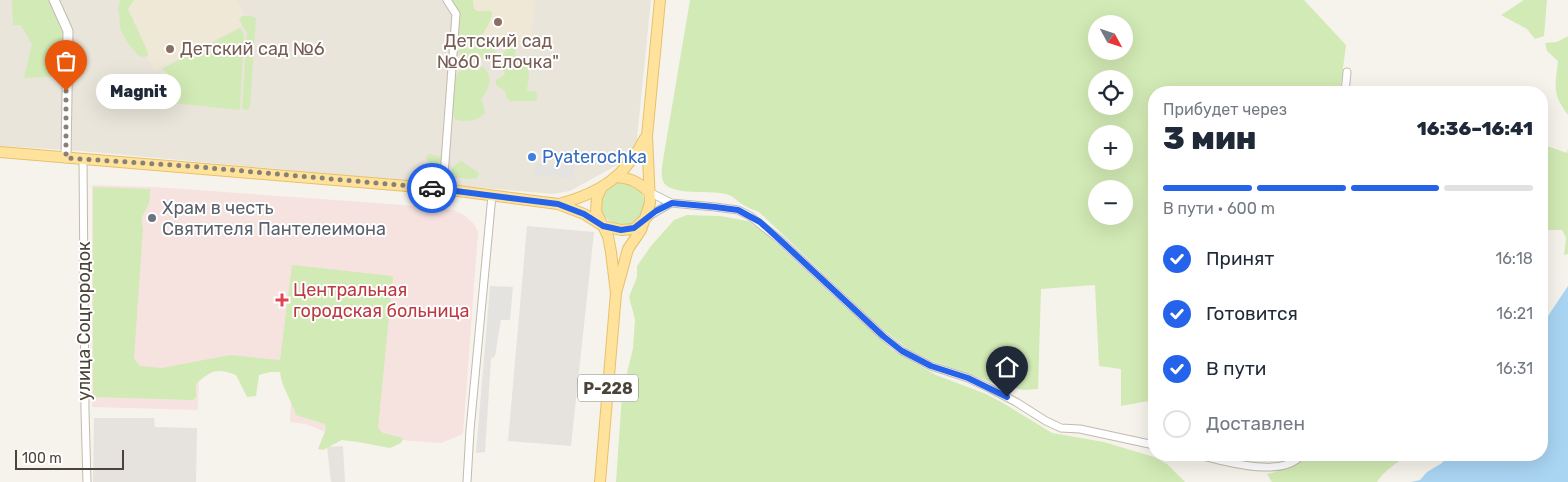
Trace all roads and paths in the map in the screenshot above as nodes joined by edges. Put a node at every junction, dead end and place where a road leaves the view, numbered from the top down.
1 (54, 0) edge
2 (447, 0) edge
3 (660, 0) edge
4 (1347, 72) dead end
5 (1346, 86) edge
6 (647, 136) junction
7 (0, 152) edge
8 (66, 158) junction
9 (83, 159) junction
10 (616, 177) junction
11 (602, 187) junction
12 (443, 189) junction
13 (649, 192) junction
14 (492, 195) junction
15 (672, 203) junction
16 (558, 204) junction
17 (647, 217) junction
18 (603, 226) junction
19 (616, 293) junction
20 (1148, 444) edge
21 (1222, 461) edge
22 (1295, 461) edge
23 (87, 482) edge
24 (467, 482) edge
25 (600, 482) edge

1 - 8 street
2 - 12 street
3 - 6 main road
4 - 5 street
6 - 10 main road
6 - 13 main road
7 - 8 main road
8 - 9 main road
9 - 12 main road
9 - 23 street, улица Соцгородок
10 - 11 main road
10 - 13 main road
11 - 16 main road
11 - 18 main road, Р-228
12 - 14 main road
13 - 15 street
13 - 17 main road, Р-228
14 - 16 main road
14 - 24 street
15 - 17 street
15 - 20 street
16 - 18 main road
17 - 18 main road
17 - 19 main road, Р-228
18 - 19 main road, Р-228
19 - 25 main road, Р-228
21 - 22 street

